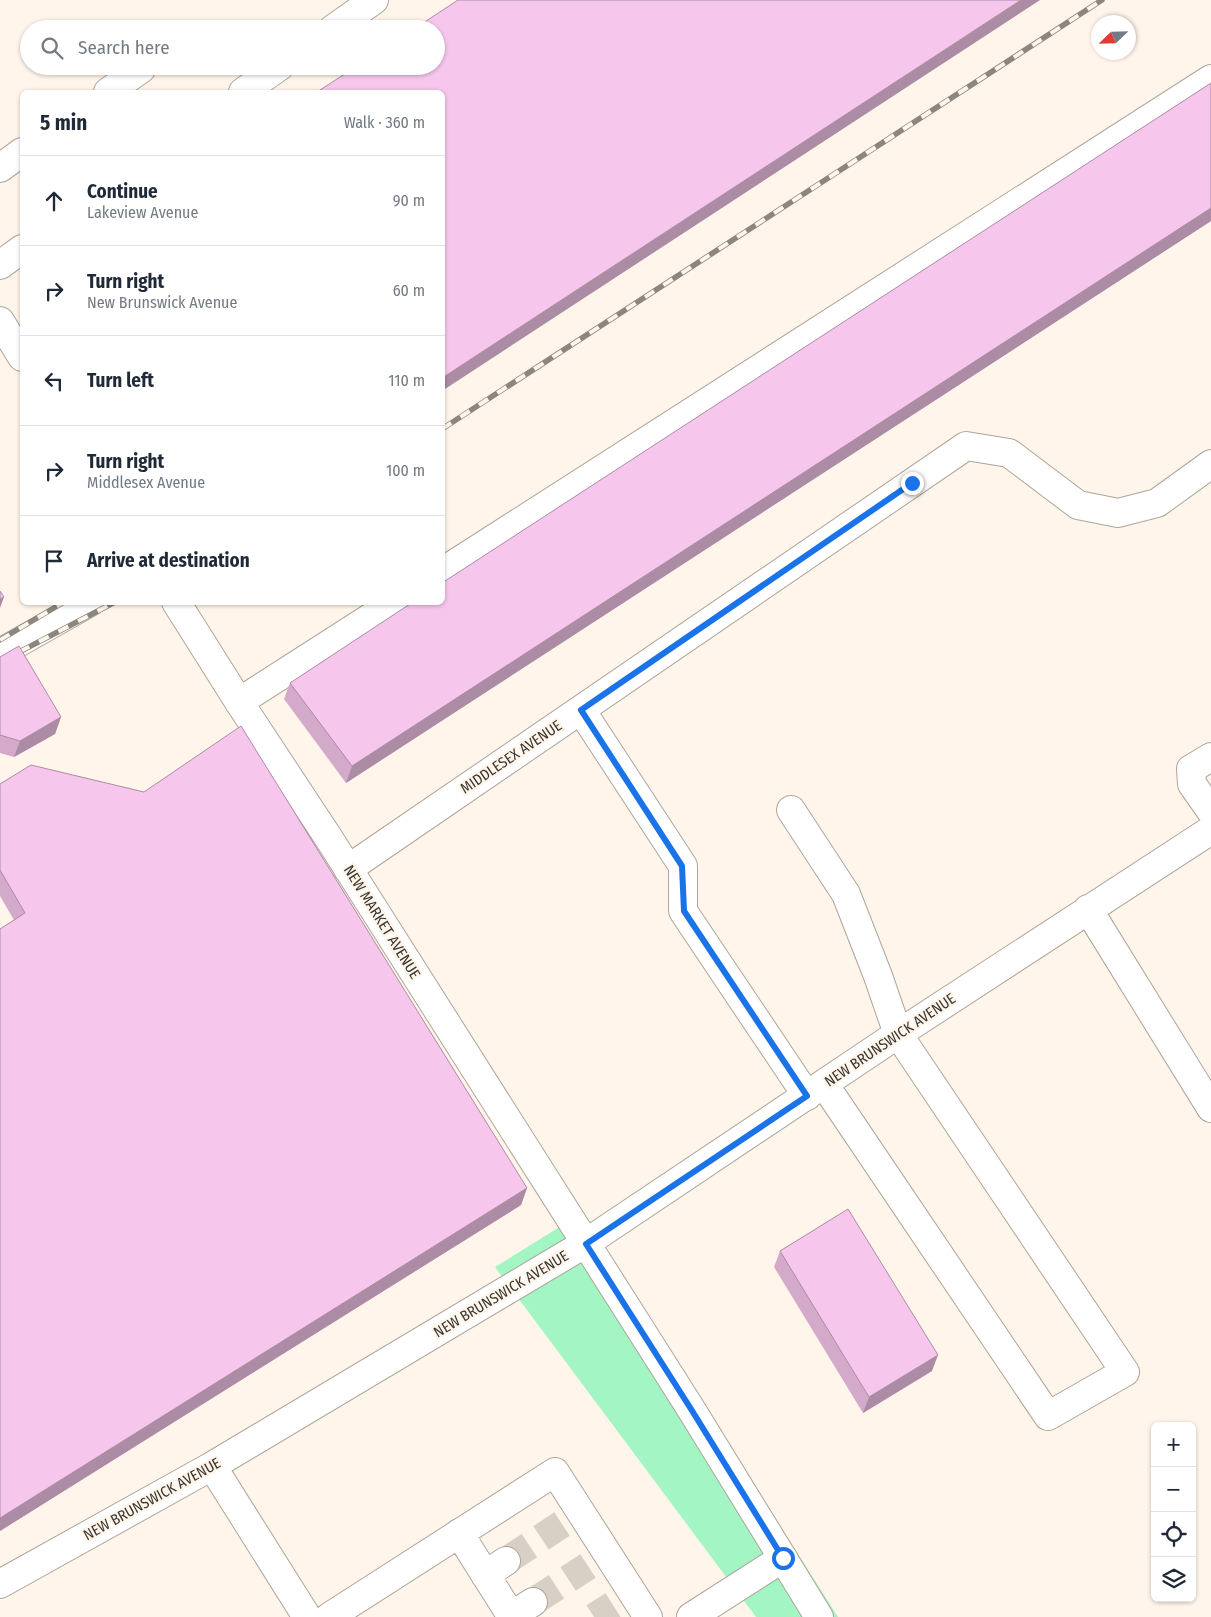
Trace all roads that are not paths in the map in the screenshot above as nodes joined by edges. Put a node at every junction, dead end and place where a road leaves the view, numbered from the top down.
1 (374, 0) edge
2 (346, 20) edge
3 (132, 75) edge
4 (267, 75) edge
5 (1211, 80) edge
6 (111, 90) edge
7 (246, 90) edge
8 (20, 153) edge
9 (0, 168) edge
10 (20, 250) edge
11 (0, 265) edge
12 (0, 321) edge
13 (20, 354) edge
14 (1211, 464) edge
15 (445, 570) edge
16 (85, 605) edge
17 (178, 605) edge
18 (390, 605) edge
19 (0, 653) edge
20 (240, 702) junction
21 (581, 710) junction
22 (1211, 757) edge
23 (791, 810) dead end
24 (1211, 811) edge
25 (1211, 830) edge
26 (348, 869) junction
27 (1088, 909) junction
28 (898, 1034) junction
29 (816, 1090) junction
30 (1211, 1108) edge
31 (586, 1244) junction
32 (212, 1466) junction
33 (459, 1533) junction
34 (783, 1558) junction
35 (0, 1584) edge
36 (519, 1612) edge
37 (307, 1617) edge
38 (328, 1617) edge
39 (648, 1617) edge
40 (691, 1617) edge
41 (819, 1617) edge

1 - 2 street
3 - 6 street
4 - 7 street
5 - 15 street
8 - 9 street
10 - 11 street
12 - 13 street
14 - 21 street, MIDDLESEX AVENUE
16 - 19 street
17 - 20 street, NEW MARKET AVENUE
18 - 20 street
20 - 26 street, NEW MARKET AVENUE
21 - 26 street, MIDDLESEX AVENUE
21 - 29 street
22 - 24 street
23 - 28 street
25 - 27 street, NEW BRUNSWICK AVENUE
26 - 31 street, NEW MARKET AVENUE
27 - 28 street, NEW BRUNSWICK AVENUE
27 - 30 street
28 - 29 street, NEW BRUNSWICK AVENUE
28 - 29 street
29 - 31 street, NEW BRUNSWICK AVENUE
31 - 32 street, NEW BRUNSWICK AVENUE
31 - 34 street, NEW MARKET AVENUE
32 - 35 street, NEW BRUNSWICK AVENUE
32 - 37 street
33 - 36 street
33 - 38 street
33 - 39 street
34 - 40 street
34 - 41 street, NEW MARKET AVENUE

